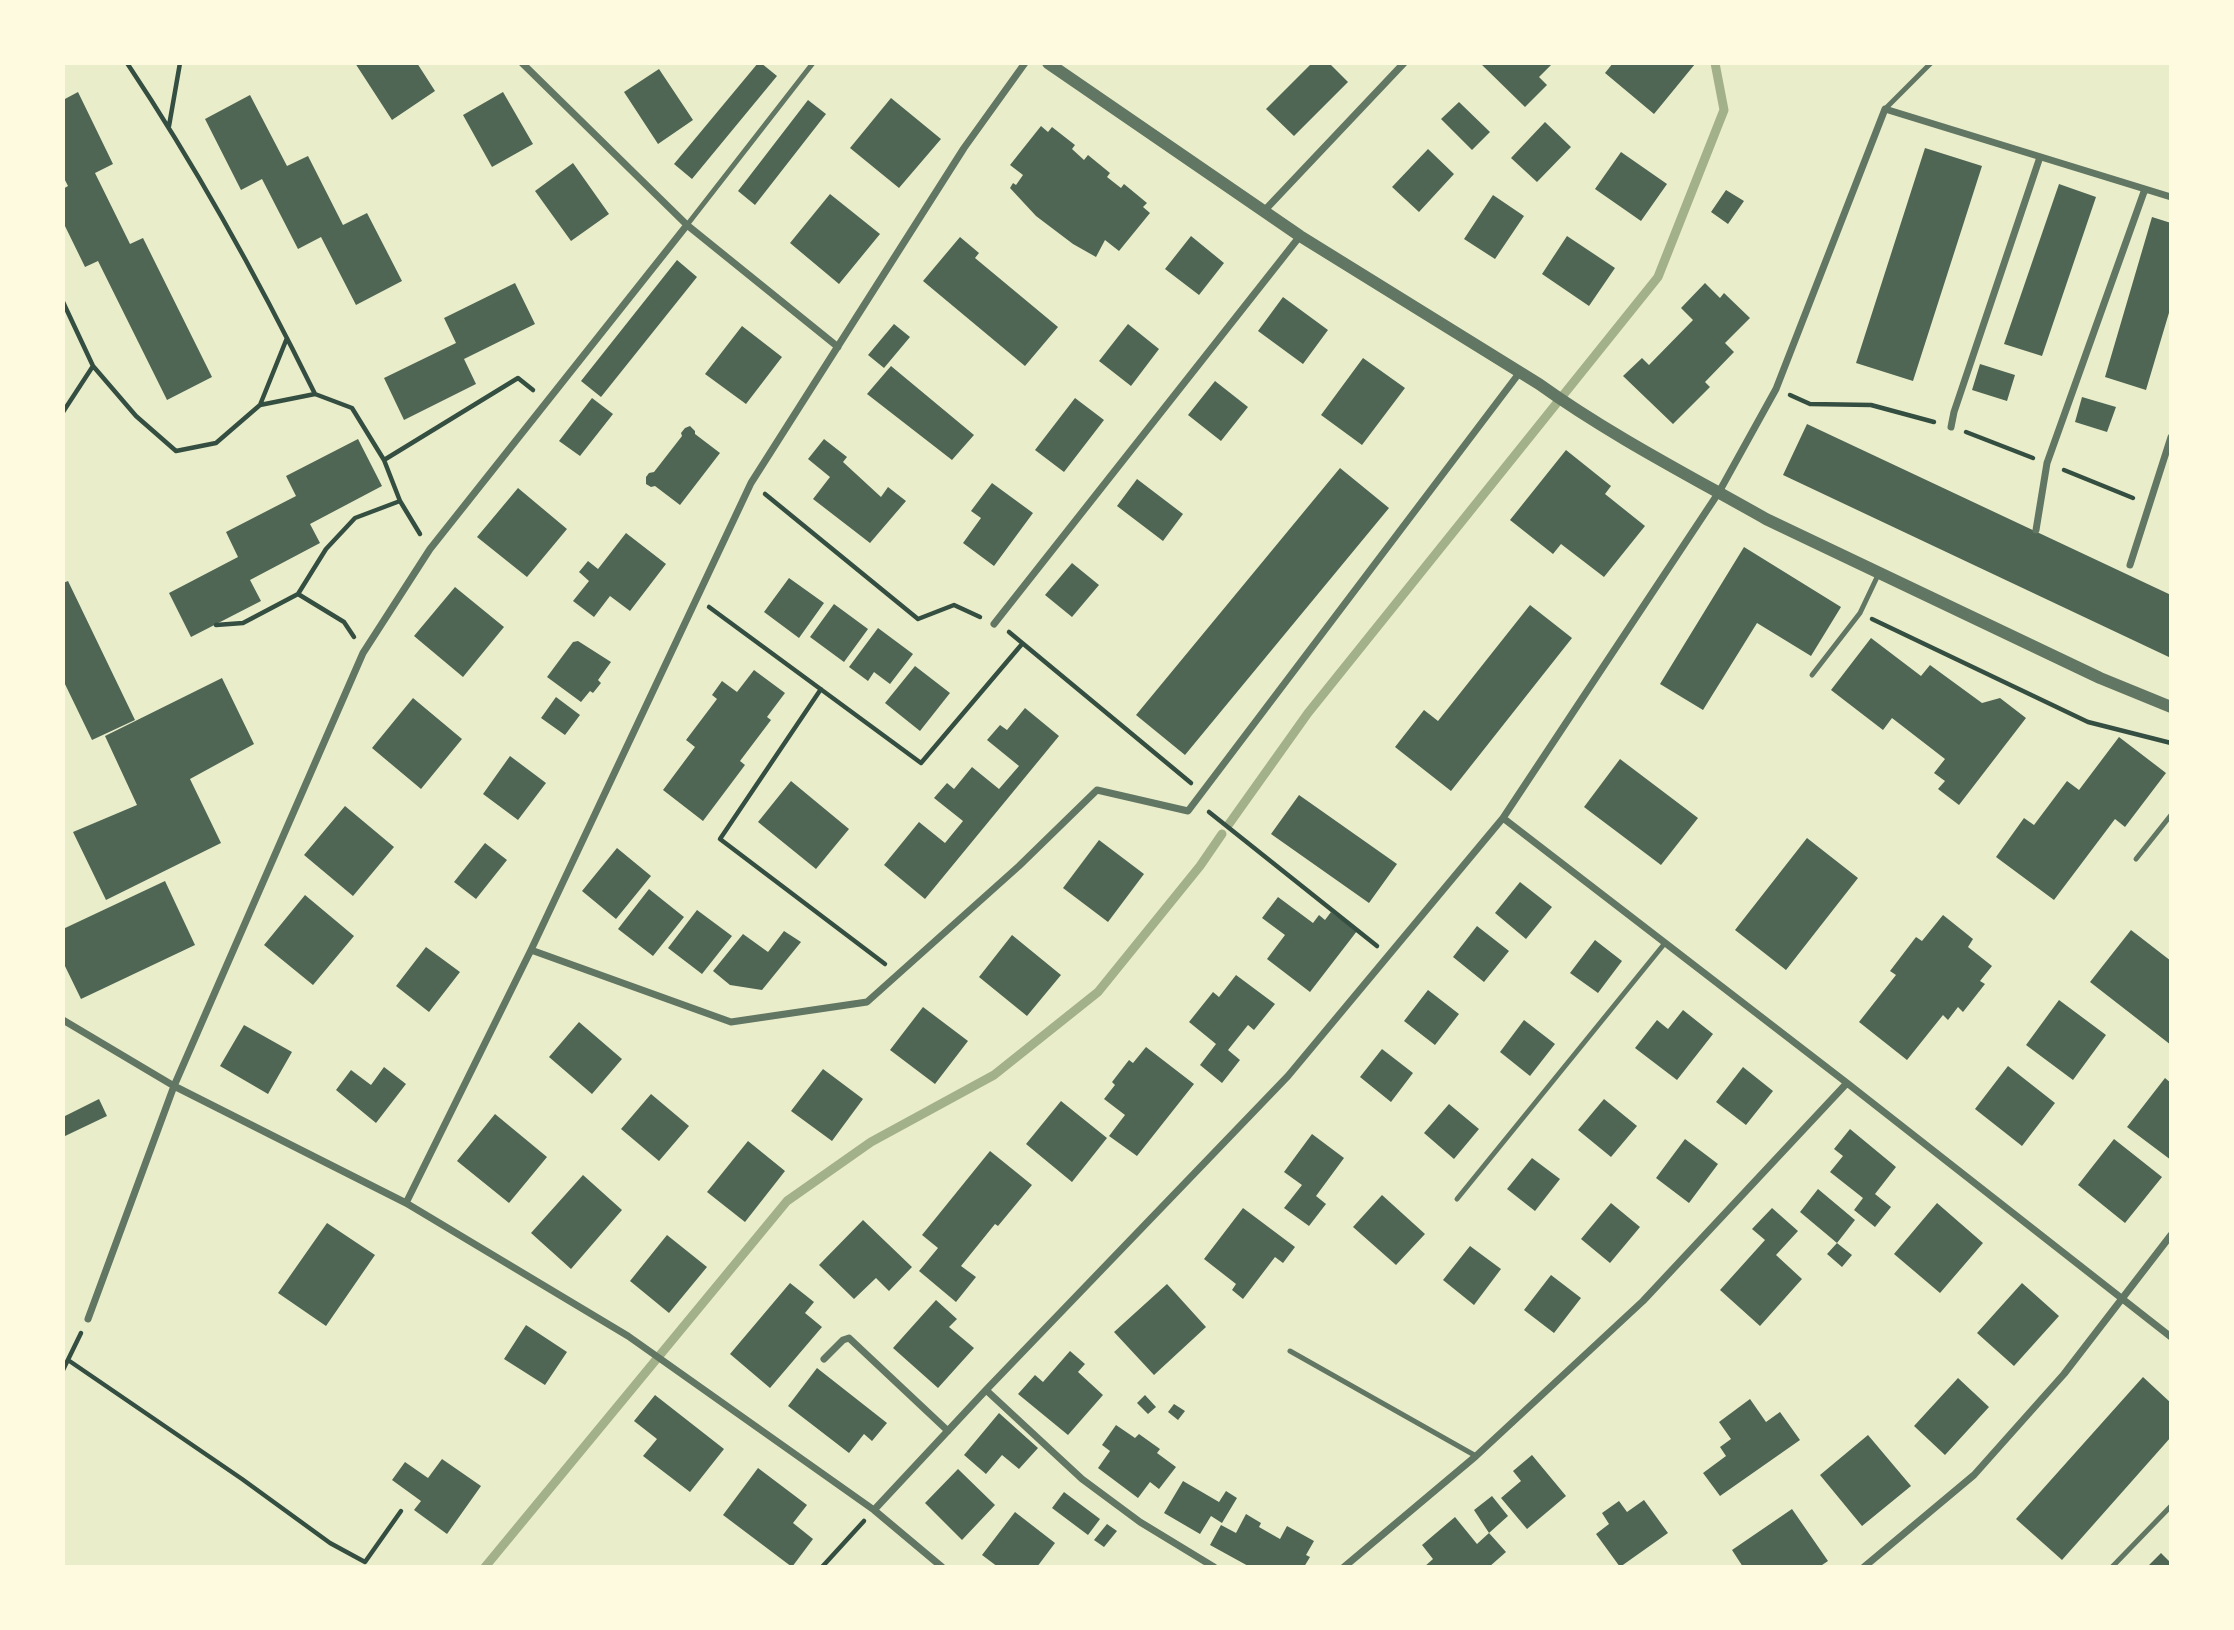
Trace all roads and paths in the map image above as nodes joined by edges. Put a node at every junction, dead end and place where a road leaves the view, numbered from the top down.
1 (127, 63) edge
2 (180, 63) edge
3 (522, 63) edge
4 (813, 63) edge
5 (1025, 63) edge
6 (1048, 63) edge
7 (1404, 63) edge
8 (1931, 63) edge
9 (1885, 109) junction
10 (169, 126) junction
11 (2040, 158) junction
12 (2145, 189) junction
13 (2171, 197) edge
14 (1265, 210) junction
15 (687, 225) junction
16 (1300, 236) junction
17 (63, 302) edge
18 (287, 337) junction
19 (838, 347) junction
20 (93, 366) junction
21 (1520, 372) junction
22 (1776, 389) junction
23 (315, 394) junction
24 (548, 401) junction
25 (260, 405) junction
26 (63, 412) edge
27 (1951, 427) junction
28 (2171, 437) edge
29 (384, 460) junction
30 (2047, 463) junction
31 (1719, 492) junction
32 (400, 501) junction
33 (2150, 506) junction
34 (2036, 530) dead end
35 (430, 549) junction
36 (2130, 565) dead end
37 (1879, 573) junction
38 (298, 594) junction
39 (696, 598) junction
40 (1860, 613) junction
41 (994, 624) dead end
42 (216, 625) dead end
43 (1022, 644) dead end
44 (363, 653) junction
45 (1812, 675) dead end
46 (821, 689) junction
47 (2171, 707) edge
48 (2171, 743) edge
49 (1195, 802) junction
50 (2171, 815) edge
51 (1503, 818) junction
52 (2136, 859) dead end
53 (1665, 943) junction
54 (531, 950) junction
55 (1389, 956) junction
56 (898, 974) junction
57 (63, 1020) edge
58 (1847, 1083) junction
59 (174, 1086) junction
60 (1457, 1199) dead end
61 (406, 1203) junction
62 (2171, 1235) edge
63 (2122, 1298) junction
64 (88, 1319) joint
65 (2171, 1337) edge
66 (1290, 1351) dead end
67 (824, 1359) dead end
68 (68, 1360) junction
69 (63, 1370) edge
70 (986, 1390) junction
71 (948, 1431) junction
72 (1476, 1456) junction
73 (2171, 1506) edge
74 (874, 1510) junction
75 (401, 1511) dead end
76 (822, 1567) edge
77 (942, 1567) edge
78 (1214, 1567) edge
79 (1343, 1567) edge
80 (1864, 1567) edge
81 (2112, 1567) edge

1 - 10 path
2 - 10 path
3 - 15 street
4 - 15 lane
5 - 19 street
6 - 14 street
7 - 14 street
8 - 9 lane
9 - 11 street
9 - 22 street
10 - 18 path
11 - 12 street
11 - 27 street
12 - 13 street
12 - 30 street
14 - 16 street
15 - 19 street
15 - 24 street
16 - 21 street
16 - 41 street
17 - 20 path
18 - 23 path
18 - 25 path
19 - 39 street
20 - 25 path
20 - 26 path
21 - 31 street
21 - 49 street
22 - 27 path
22 - 31 street
23 - 25 path
23 - 29 path
24 - 29 path
24 - 35 street
27 - 30 path
28 - 33 street
29 - 32 path
30 - 33 path
30 - 34 street
31 - 37 street
31 - 51 street
32 - 35 path
32 - 38 path
33 - 36 street
35 - 44 street
37 - 40 lane
37 - 47 street
38 - 42 path
38 - 44 path
39 - 46 path
39 - 54 street
40 - 45 lane
40 - 48 path
43 - 46 path
44 - 59 street
46 - 56 path
49 - 55 path
49 - 56 street
50 - 52 lane
51 - 53 street
51 - 55 street
53 - 58 street
53 - 60 lane
54 - 56 street
54 - 61 street
55 - 70 street
57 - 59 street
58 - 63 street
58 - 72 street
59 - 61 street
59 - 64 street
61 - 74 street
62 - 63 street
63 - 65 street
63 - 80 street
64 - 68 path
66 - 72 lane
67 - 71 street
68 - 69 path
68 - 75 path
70 - 71 street
70 - 78 street
71 - 74 street
72 - 79 street
73 - 81 lane
74 - 76 path
74 - 77 street

